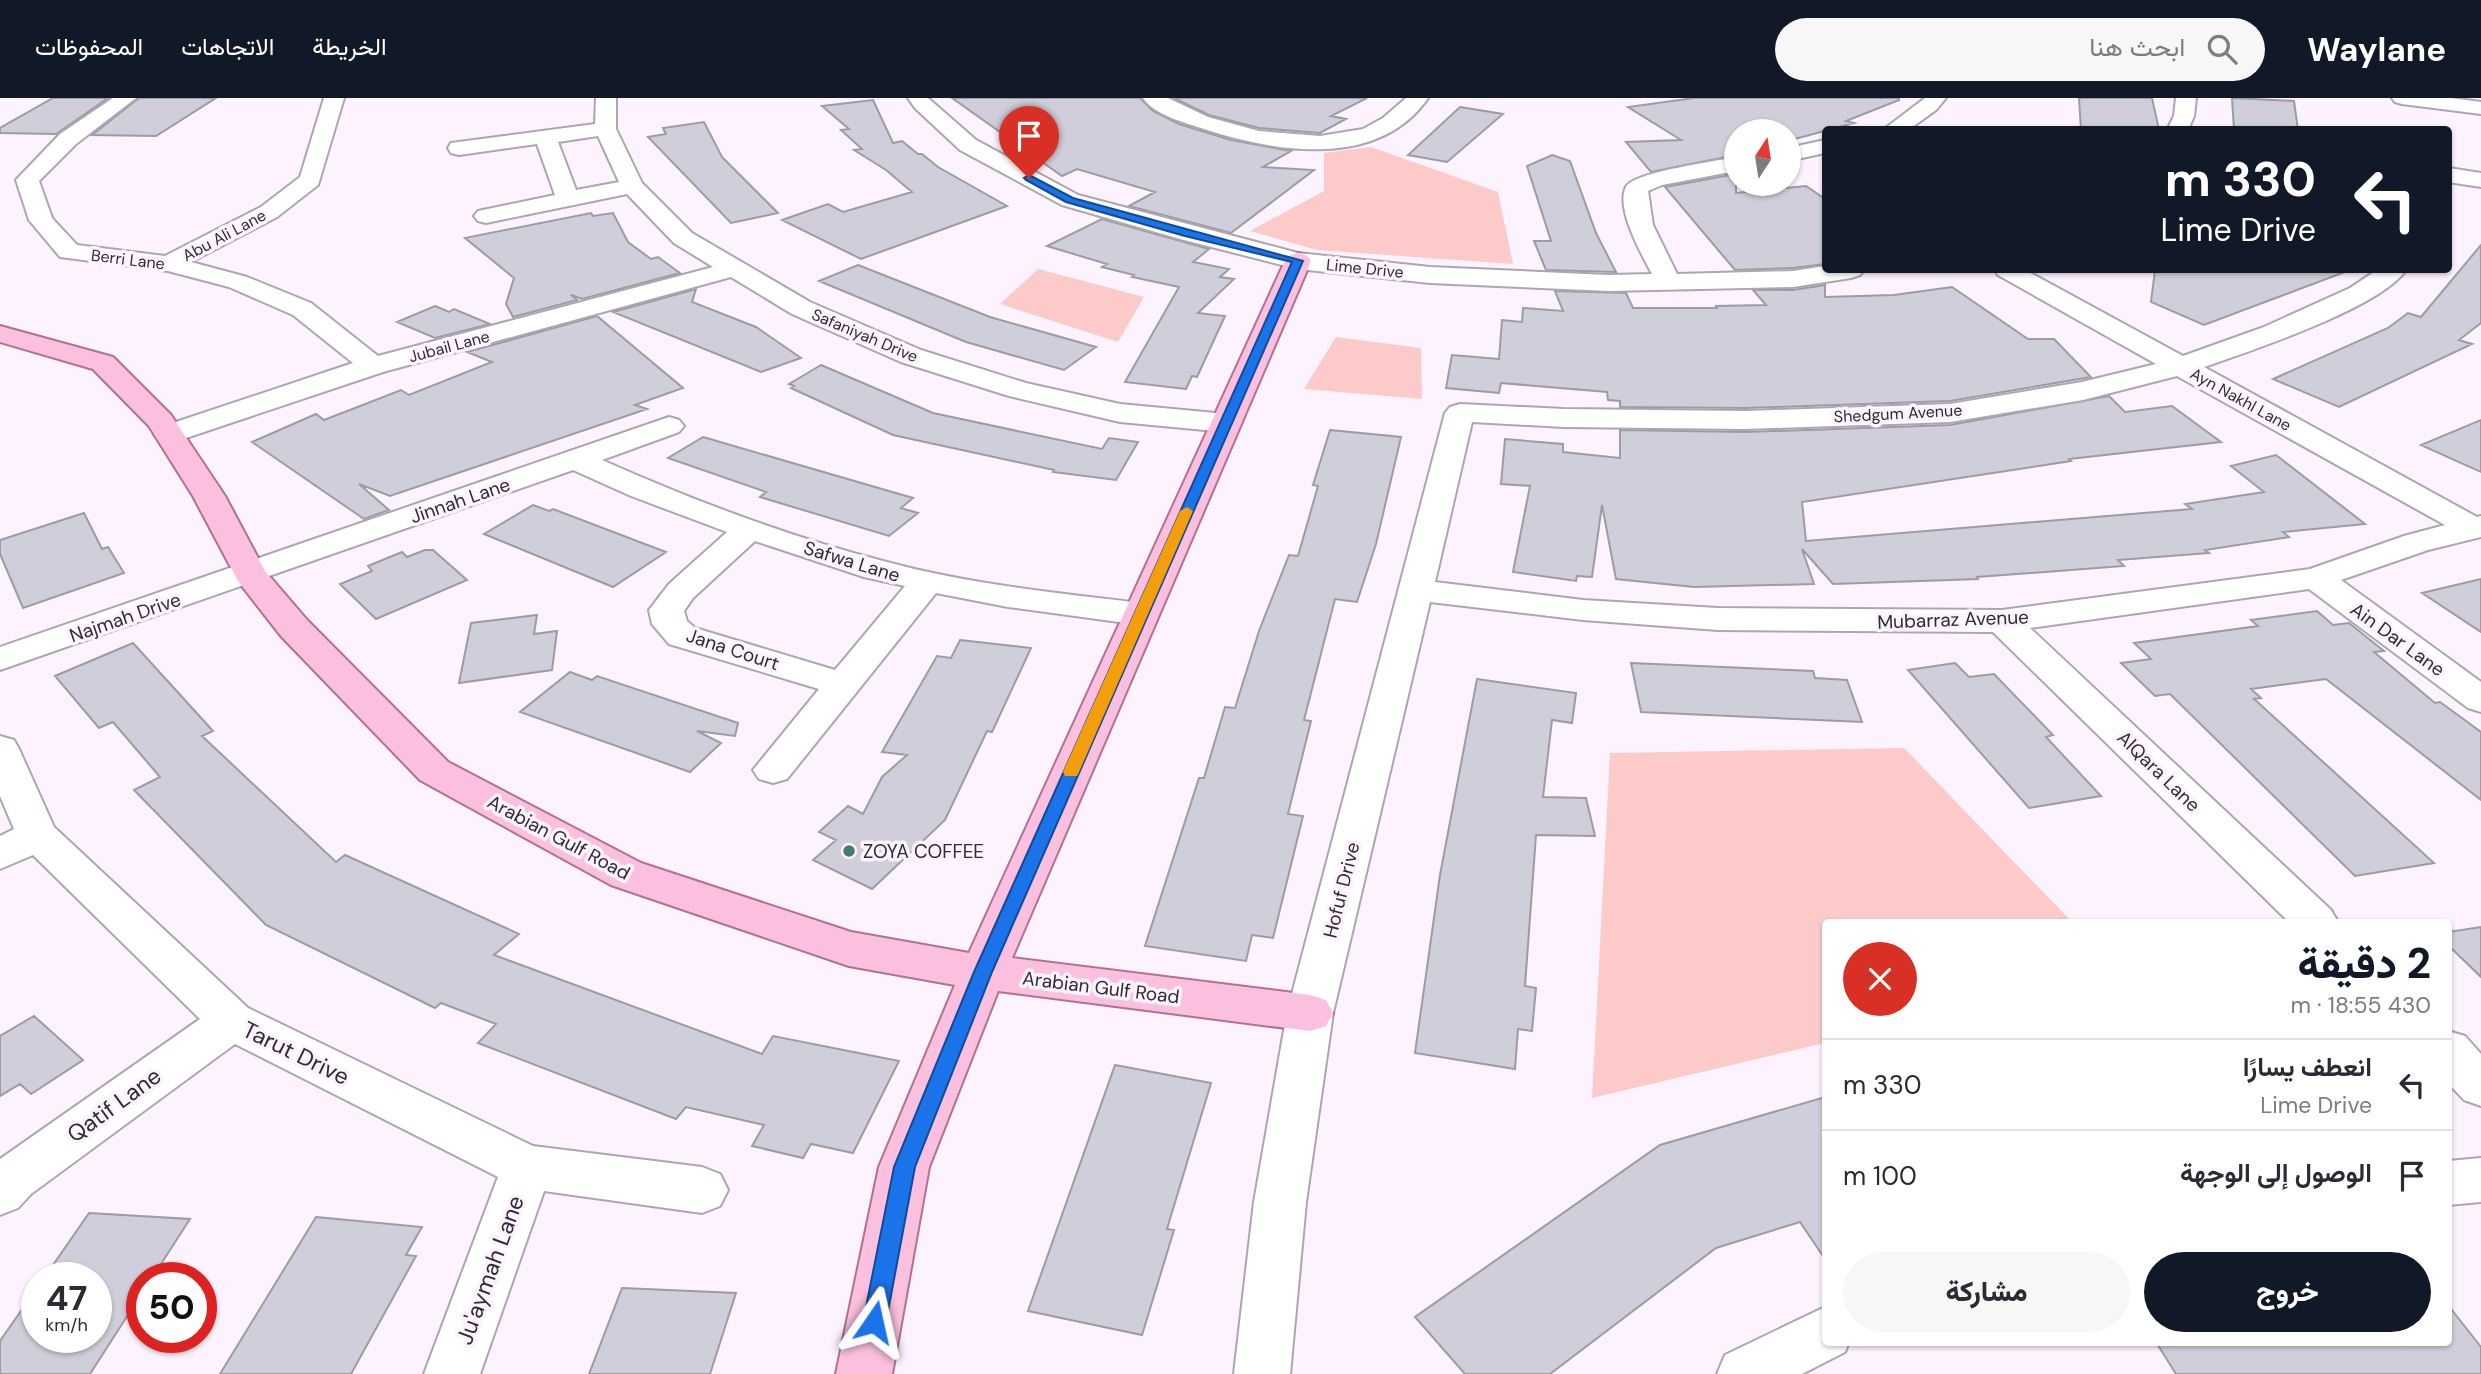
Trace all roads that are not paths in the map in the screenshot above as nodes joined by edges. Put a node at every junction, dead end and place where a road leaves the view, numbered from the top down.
1 (126, 98) edge
2 (334, 98) edge
3 (606, 98) edge
4 (918, 98) edge
5 (1153, 98) edge
6 (1418, 98) edge
7 (1936, 98) edge
8 (2186, 98) edge
9 (2402, 98) edge
10 (2423, 101) junction
11 (2481, 108) edge
12 (2435, 120) dead end
13 (1898, 126) edge
14 (2179, 126) edge
15 (605, 129) junction
16 (545, 137) junction
17 (459, 148) dead end
18 (1822, 148) edge
19 (1801, 152) edge
20 (1724, 166) edge
21 (2452, 173) edge
22 (2481, 180) edge
23 (632, 186) junction
24 (568, 199) junction
25 (486, 216) dead end
26 (1298, 261) junction
27 (169, 264) junction
28 (733, 269) junction
29 (1832, 273) edge
30 (2012, 273) edge
31 (2389, 273) edge
32 (1669, 282) junction
33 (0, 334) edge
34 (373, 366) junction
35 (2181, 366) junction
36 (1460, 413) joint
37 (1226, 423) junction
38 (669, 426) dead end
39 (169, 434) junction
40 (575, 459) junction
41 (2478, 527) edge
42 (750, 529) junction
43 (250, 573) junction
44 (2316, 578) junction
45 (927, 582) junction
46 (1416, 590) junction
47 (1141, 614) junction
48 (2002, 621) junction
49 (0, 659) edge
50 (843, 684) junction
51 (2481, 699) edge
52 (0, 749) edge
53 (773, 770) dead end
54 (19, 845) edge
55 (2313, 919) edge
56 (983, 972) junction
57 (1310, 1013) junction
58 (232, 1021) junction
59 (2452, 1054) edge
60 (2481, 1086) edge
61 (527, 1167) junction
62 (2481, 1180) edge
63 (2452, 1183) edge
64 (702, 1190) dead end
65 (0, 1192) edge
66 (1822, 1335) edge
67 (452, 1374) edge
68 (864, 1374) edge
69 (1262, 1374) edge
70 (1745, 1374) edge

1 - 27 street, Berri Lane
2 - 27 street, Abu Ali Lane
3 - 15 street, Safaniyah Drive
4 - 26 street, Lime Drive
5 - 6 street
7 - 13 street
8 - 14 street
9 - 10 street
10 - 11 street
10 - 12 street
15 - 16 street
15 - 23 street, Safaniyah Drive
16 - 17 street
16 - 24 street
18 - 19 street
20 - 32 street
21 - 22 street
23 - 24 street
23 - 28 street, Safaniyah Drive
24 - 25 street
26 - 32 street, Lime Drive
26 - 37 main road
27 - 34 street, Berri Lane
28 - 34 street, Jubail Lane
28 - 37 street, Safaniyah Drive
29 - 32 street, Lime Drive
30 - 35 street, Ayn Nakhl Lane
31 - 35 street, Shedgum Avenue
33 - 39 main road, Arabian Gulf Road
34 - 39 street, Jubail Lane
35 - 36 street, Shedgum Avenue
35 - 41 street, Ayn Nakhl Lane
36 - 46 street, Hofuf Drive
37 - 47 main road
38 - 40 street, Jinnah Lane
39 - 43 main road, Arabian Gulf Road
40 - 42 street, Safwa Lane
40 - 43 street, Jinnah Lane
41 - 44 street, Mubarraz Avenue
42 - 45 street, Safwa Lane
42 - 50 street, Jana Court
43 - 49 street, Najmah Drive
43 - 56 main road, Arabian Gulf Road
44 - 48 street, Mubarraz Avenue
44 - 51 street, Ain Dar Lane
45 - 47 street, Safwa Lane
45 - 50 street
46 - 48 street, Mubarraz Avenue
46 - 57 street, Hofuf Drive
47 - 56 main road
48 - 55 street, AlQara Lane
50 - 53 street
52 - 54 street, Tarut Drive
54 - 58 street, Tarut Drive
56 - 57 main road, Arabian Gulf Road
56 - 68 main road
57 - 69 street, Hofuf Drive
58 - 61 street, Tarut Drive
58 - 65 street, Qatif Lane
59 - 60 street
61 - 64 street, Tarut Drive
61 - 67 street, Ju'aymah Lane
62 - 63 street
66 - 70 street

